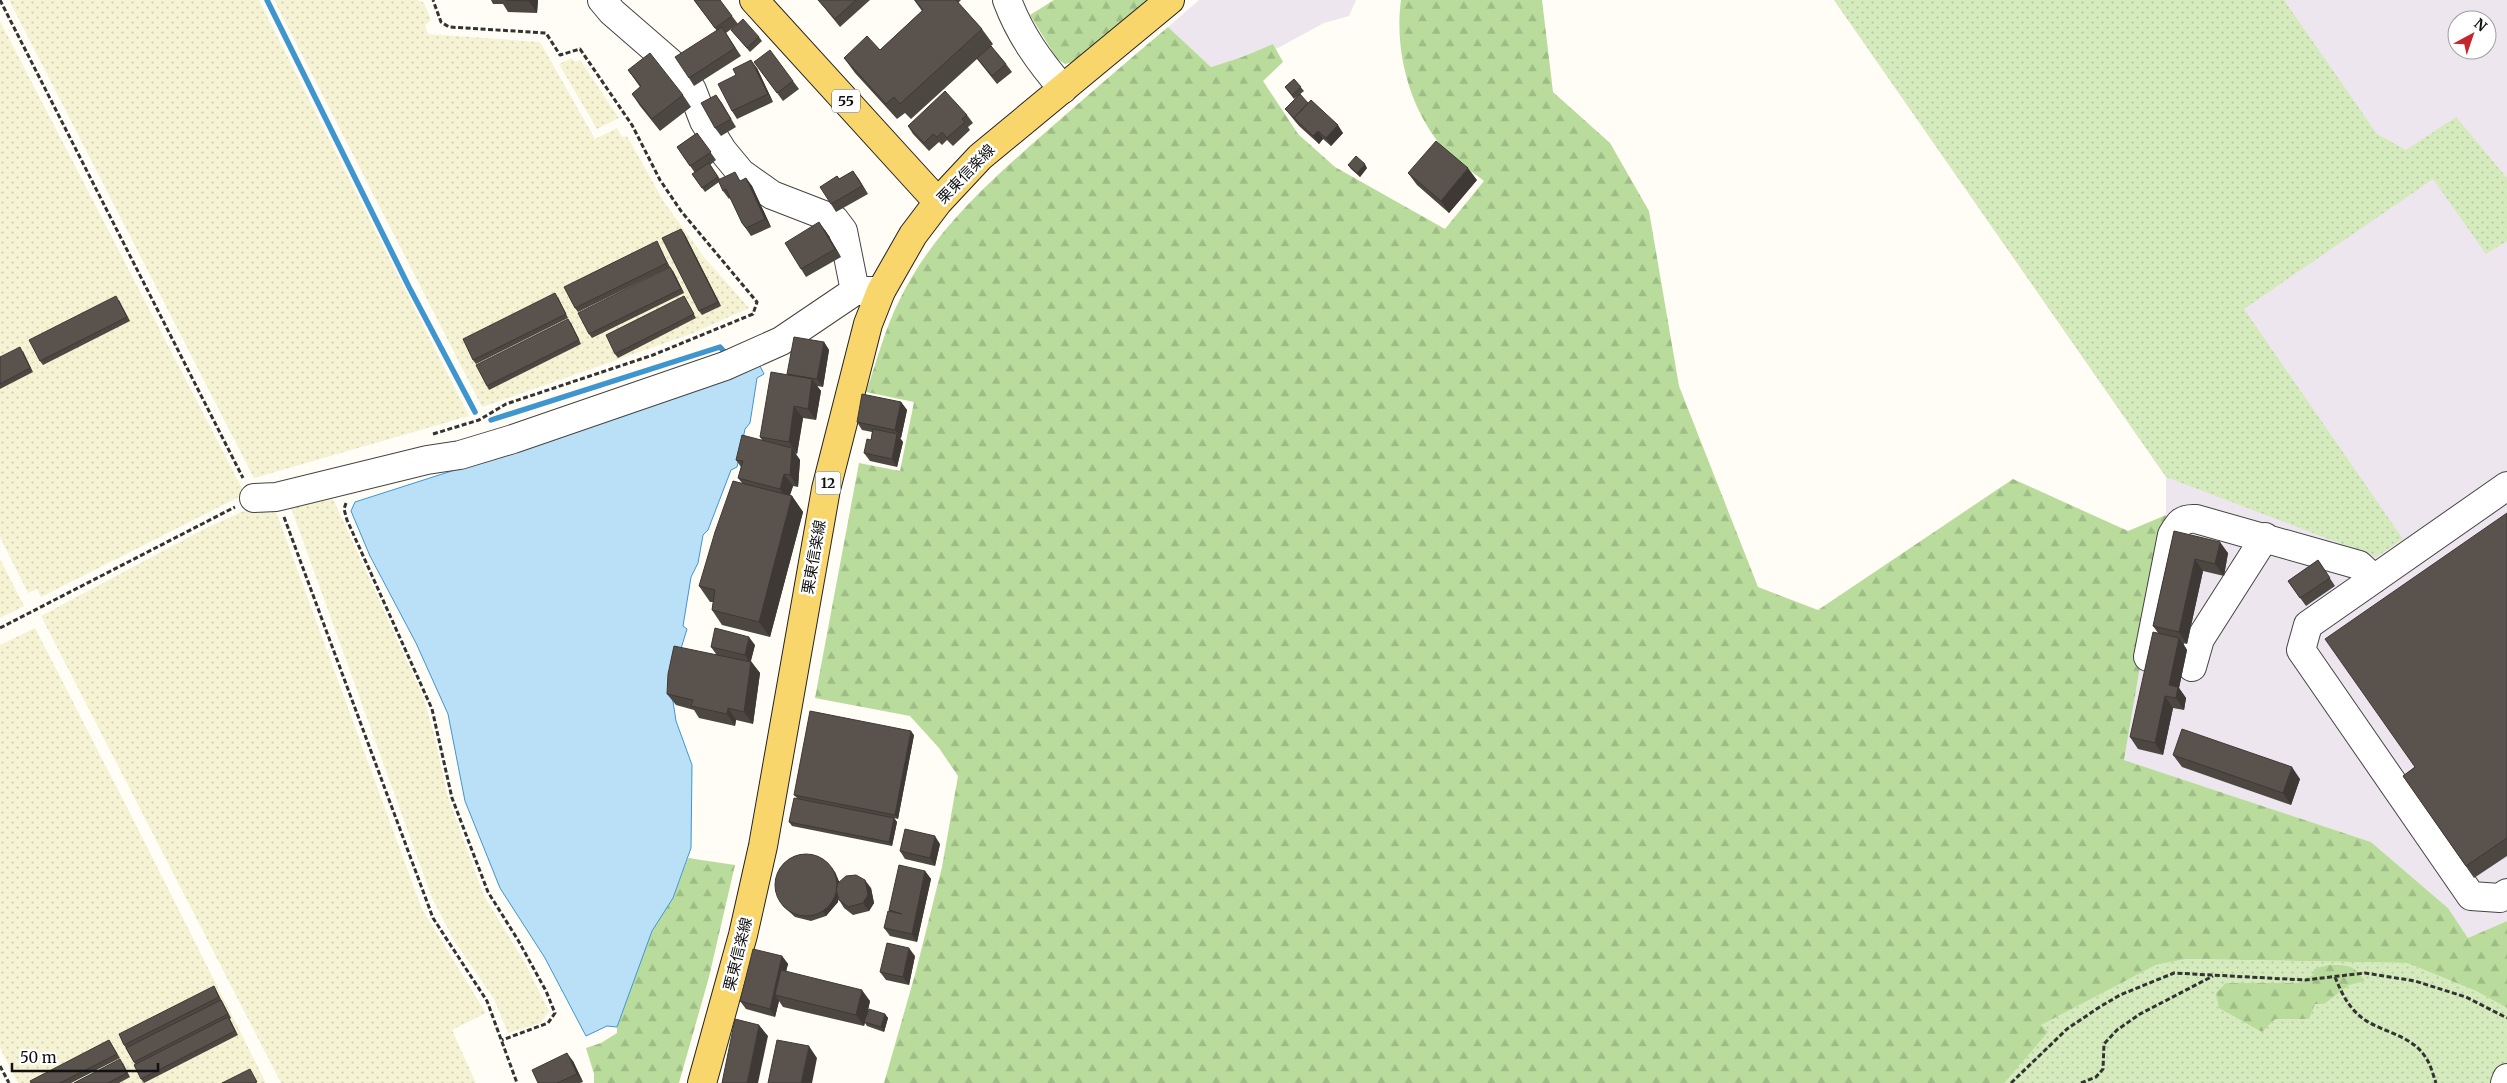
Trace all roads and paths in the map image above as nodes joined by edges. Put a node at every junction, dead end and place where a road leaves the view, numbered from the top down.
1 (0, 0) edge
2 (433, 0) edge
3 (602, 0) edge
4 (754, 0) edge
5 (1007, 0) edge
6 (1170, 0) edge
7 (1063, 88) junction
8 (938, 202) junction
9 (868, 291) junction
10 (428, 435) dead end
11 (2507, 486) edge
12 (265, 497) junction
13 (347, 500) dead end
14 (2265, 537) junction
15 (2374, 579) junction
16 (0, 628) edge
17 (2148, 657) edge
18 (2192, 667) dead end
19 (2507, 893) edge
20 (2214, 976) junction
21 (2335, 976) junction
22 (2507, 1018) edge
23 (502, 1040) junction
24 (0, 1066) edge
25 (2507, 1078) edge
26 (9, 1083) edge
27 (517, 1083) edge
28 (702, 1083) edge
29 (2010, 1083) edge
30 (2082, 1083) edge
31 (2436, 1083) edge
32 (2505, 1083) edge

1 - 12 path
2 - 10 path
3 - 9 lane
4 - 8 main road, 55
5 - 7 lane
6 - 7 main road, 栗東信楽線 / 12
7 - 8 main road, 栗東信楽線 / 12
8 - 9 main road, 栗東信楽線 / 12
9 - 12 lane
9 - 28 main road, 栗東信楽線 / 12
11 - 15 lane
12 - 16 path
12 - 23 path
13 - 23 path
14 - 15 lane
14 - 17 lane
14 - 18 lane
15 - 19 lane
20 - 21 path
20 - 29 path
20 - 30 path
21 - 22 path
21 - 31 path
23 - 27 path
24 - 26 path
25 - 32 lane

